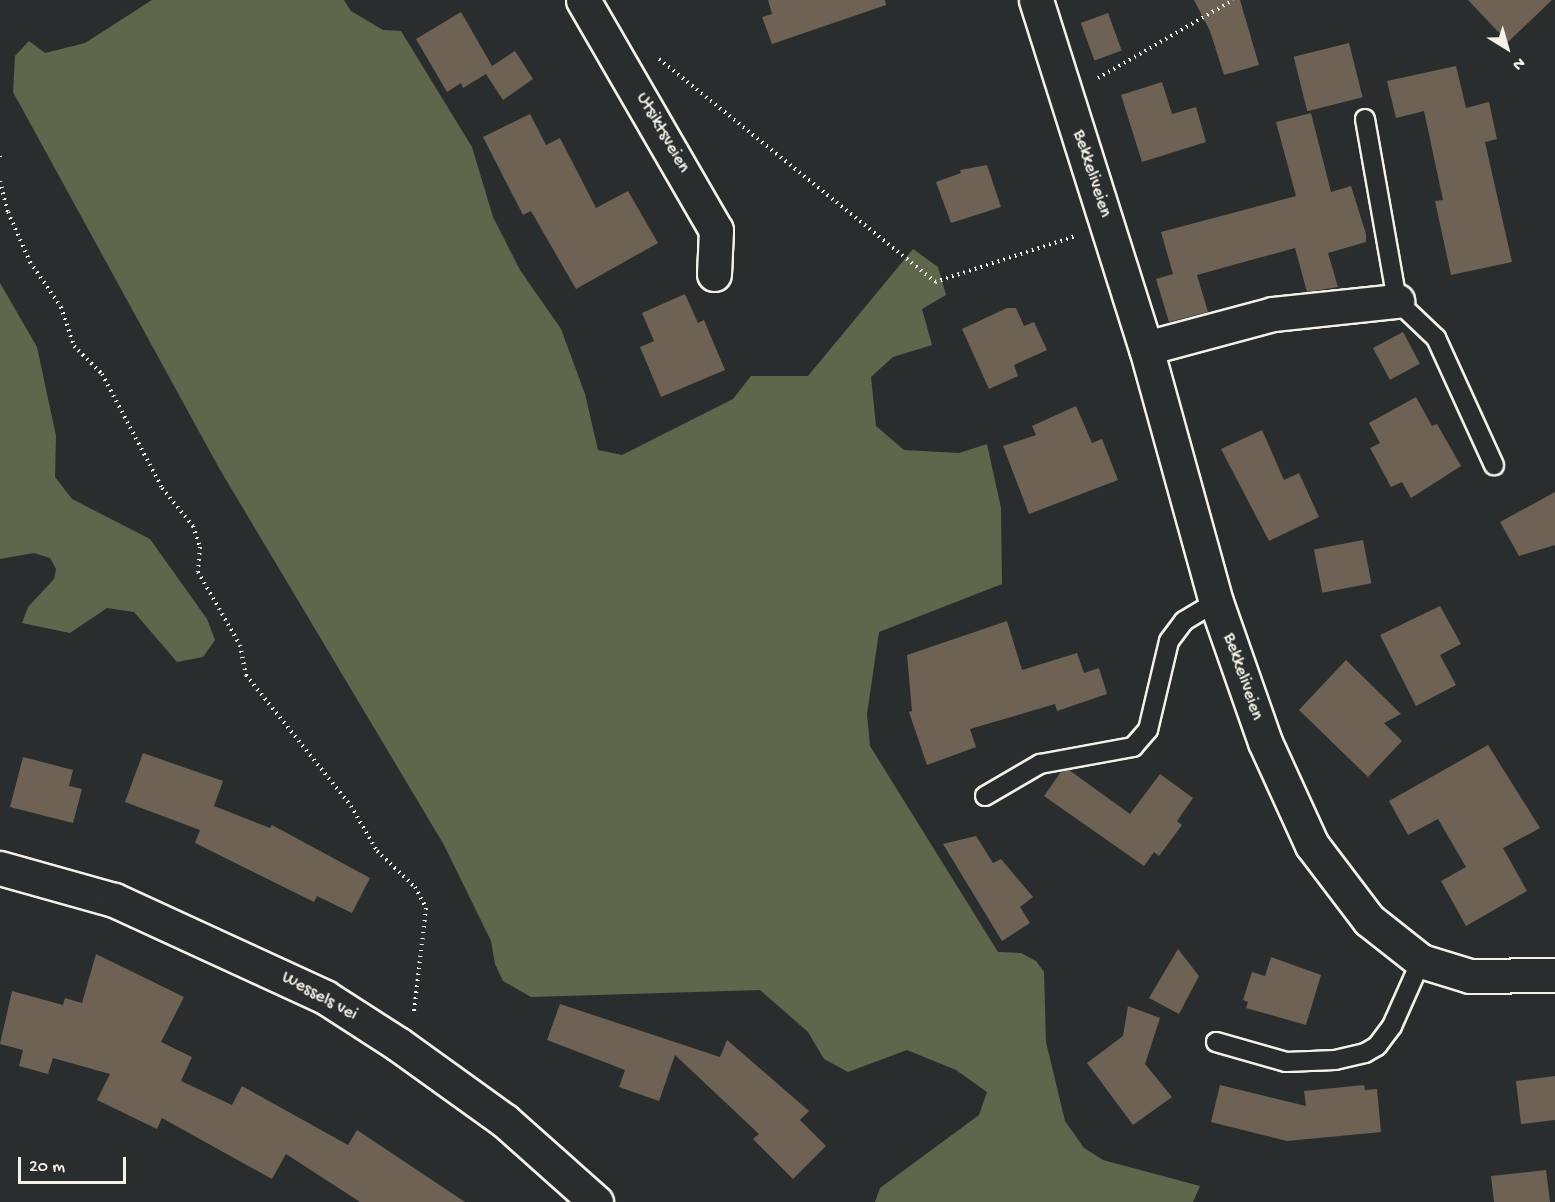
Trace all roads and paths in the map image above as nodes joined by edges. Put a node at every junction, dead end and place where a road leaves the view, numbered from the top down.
1 (583, 0) edge
2 (1036, 0) edge
3 (1233, 0) edge
4 (651, 52) dead end
5 (1065, 95) junction
6 (1365, 119) dead end
7 (0, 181) edge
8 (1108, 225) junction
9 (714, 274) dead end
10 (1397, 302) junction
11 (1146, 348) junction
12 (1494, 465) dead end
13 (1216, 602) junction
14 (985, 796) dead end
15 (0, 868) edge
16 (1421, 961) junction
17 (1555, 975) edge
18 (1216, 1042) dead end
19 (398, 1044) junction
20 (596, 1202) edge

1 - 9 street, Utsiktsveien
2 - 5 street, Bekkeliveien
3 - 5 path
4 - 8 path
5 - 8 street, Bekkeliveien
6 - 10 lane
7 - 19 path
8 - 11 street, Bekkeliveien
10 - 11 street
10 - 12 lane
11 - 13 street, Bekkeliveien
13 - 14 lane
13 - 16 street, Bekkeliveien
15 - 19 street, Wessels vei
16 - 17 street, Bekkeliveien
16 - 18 lane
19 - 20 street, Wessels vei

